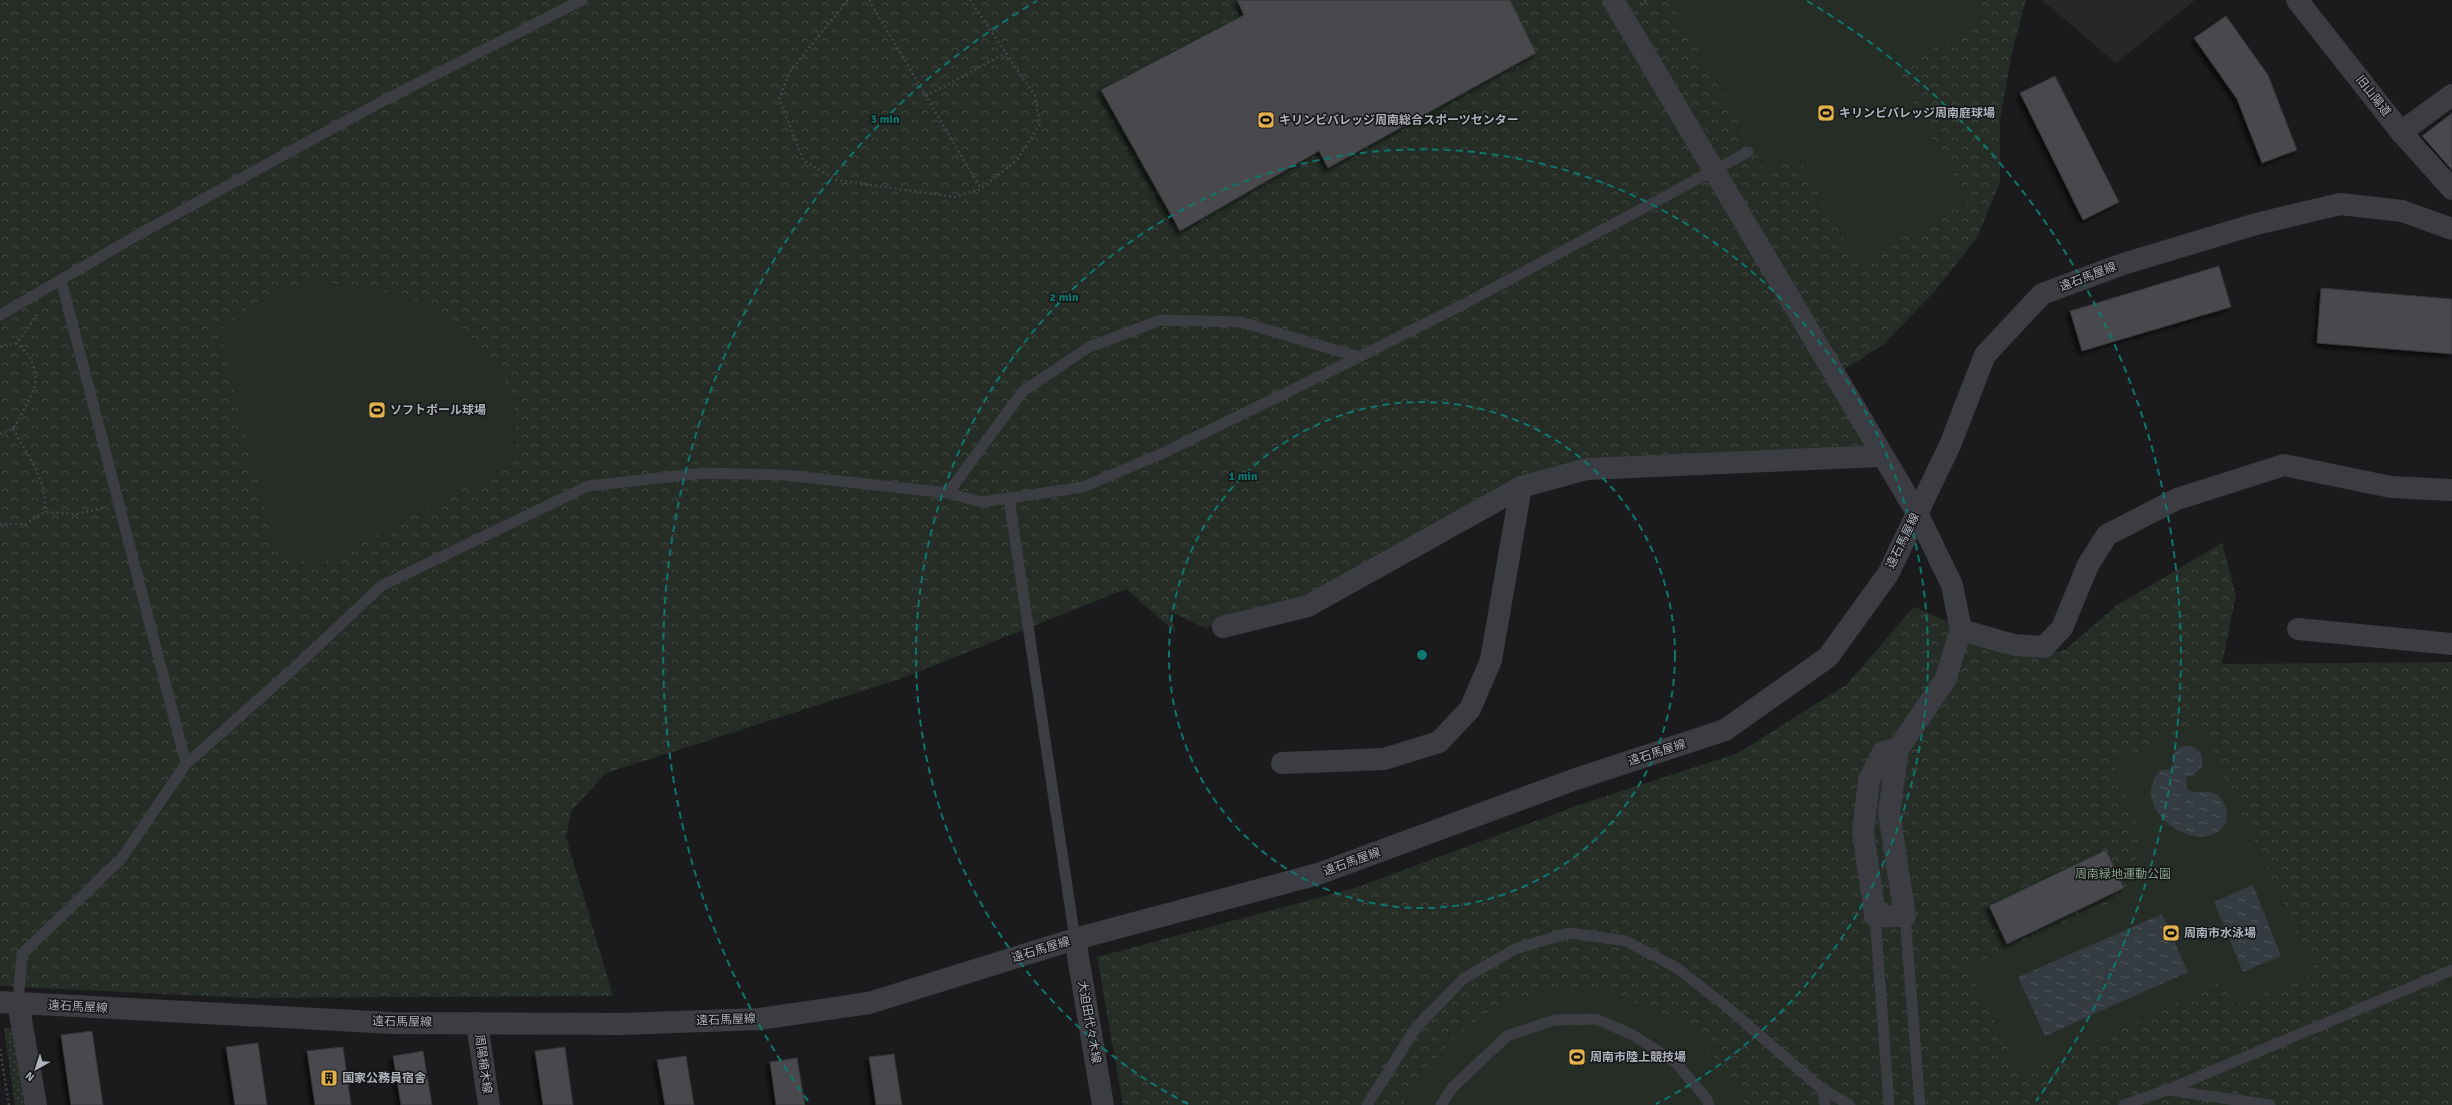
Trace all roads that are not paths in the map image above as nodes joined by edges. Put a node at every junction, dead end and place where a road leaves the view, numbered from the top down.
1 (582, 0) edge
2 (1614, 0) edge
3 (2297, 0) edge
4 (2452, 95) edge
5 (2401, 132) junction
6 (1748, 152) dead end
7 (1715, 171) junction
8 (2452, 189) edge
9 (2452, 229) edge
10 (61, 280) junction
11 (0, 315) edge
12 (1359, 357) junction
13 (1882, 456) junction
14 (1521, 488) junction
15 (2452, 490) edge
16 (948, 493) junction
17 (1008, 499) junction
18 (1917, 513) junction
19 (1223, 627) dead end
20 (2298, 629) dead end
21 (1962, 630) junction
22 (2452, 644) edge
23 (1898, 749) junction
24 (1282, 763) dead end
25 (186, 764) junction
26 (1875, 916) junction
27 (1905, 916) junction
28 (1076, 939) junction
29 (2452, 970) edge
30 (9, 1002) edge
31 (477, 1023) junction
32 (1822, 1089) junction
33 (2167, 1090) junction
34 (36, 1105) edge
35 (490, 1105) edge
36 (1103, 1105) edge
37 (1367, 1105) edge
38 (1441, 1105) edge
39 (1709, 1105) edge
40 (1825, 1105) edge
41 (1850, 1105) edge
42 (1889, 1105) edge
43 (1920, 1105) edge
44 (2124, 1105) edge
45 (2270, 1105) edge

1 - 10 lane
2 - 7 street
3 - 5 street, 旧山陽道
4 - 5 street
5 - 8 street, 旧山陽道
6 - 7 lane
7 - 12 lane
7 - 13 street
9 - 18 street, 遠石馬屋線
10 - 11 lane
10 - 25 lane
12 - 16 lane
12 - 17 lane
13 - 14 street
13 - 18 street
14 - 19 street
14 - 24 street
15 - 21 street
16 - 17 lane
16 - 25 lane
17 - 28 lane
18 - 21 street
18 - 28 street, 遠石馬屋線
20 - 22 street
21 - 23 street
23 - 26 street
23 - 27 street
25 - 30 lane
26 - 27 street
26 - 42 lane
27 - 43 lane
28 - 31 street, 遠石馬屋線
28 - 36 street, 大迫田代々木線
29 - 33 lane
30 - 31 street, 遠石馬屋線
30 - 34 street
31 - 35 street, 周陽楠木線
32 - 37 lane
32 - 40 lane
32 - 41 lane
33 - 44 lane
33 - 45 lane
38 - 39 lane

